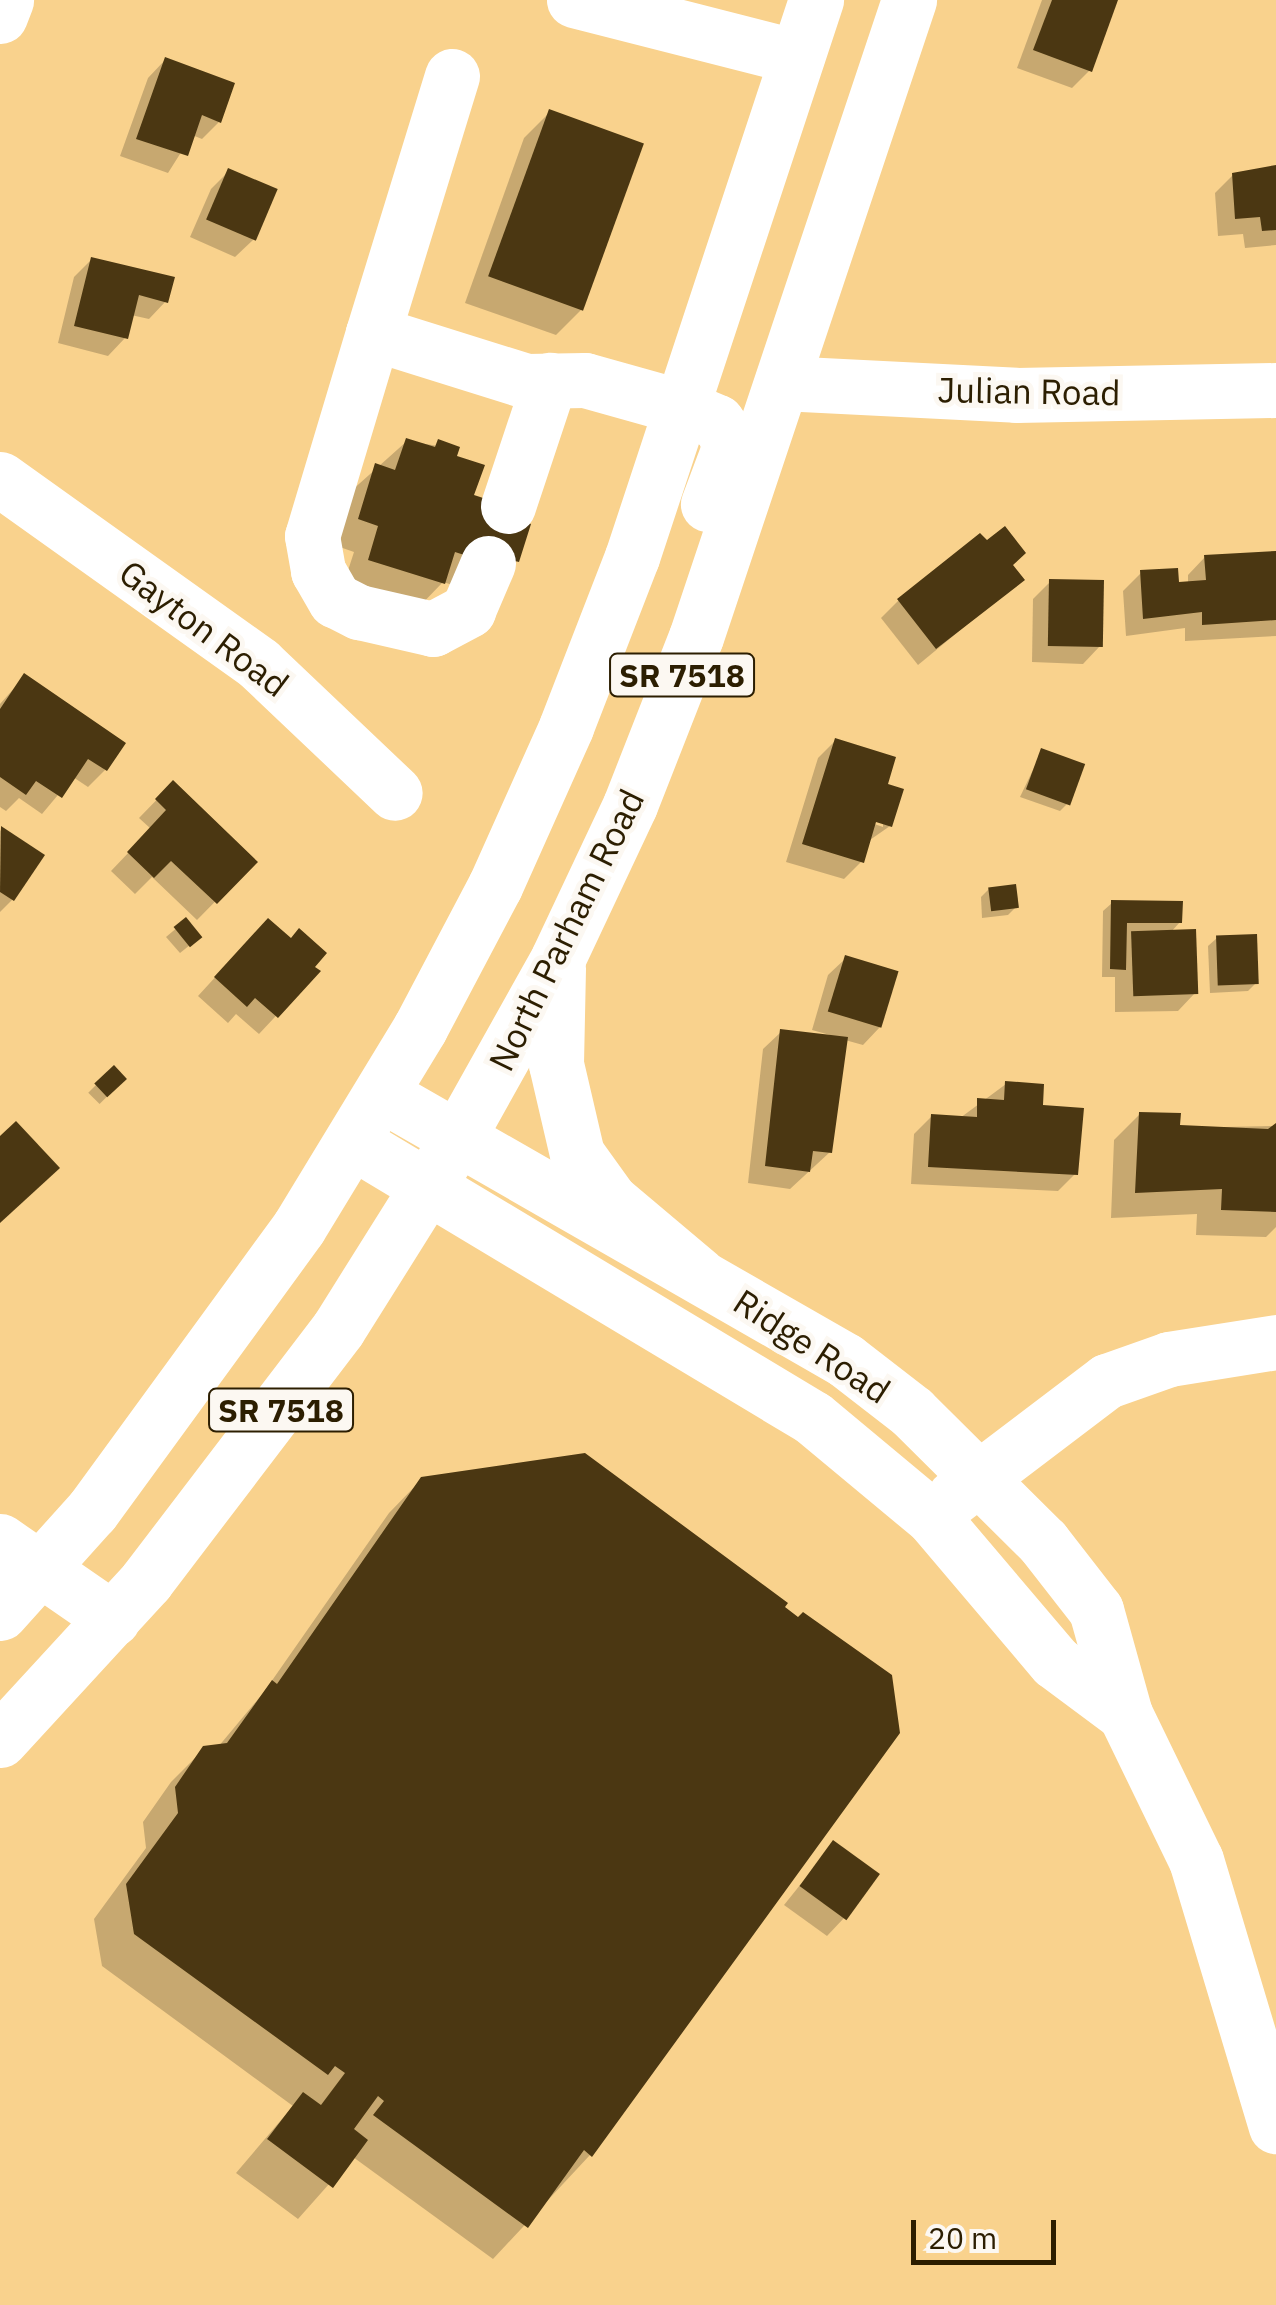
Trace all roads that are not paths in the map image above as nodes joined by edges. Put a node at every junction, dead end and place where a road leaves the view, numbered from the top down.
1 (6, 0) edge
2 (574, 0) edge
3 (816, 0) edge
4 (909, 0) edge
5 (0, 16) edge
6 (796, 57) junction
7 (452, 76) dead end
8 (373, 333) junction
9 (550, 380) junction
10 (782, 382) junction
11 (1276, 390) edge
12 (682, 407) junction
13 (0, 479) edge
14 (508, 506) dead end
15 (488, 562) dead end
16 (696, 638) junction
17 (395, 793) dead end
18 (558, 958) junction
19 (382, 1094) junction
20 (458, 1139) junction
21 (353, 1142) junction
22 (429, 1186) junction
23 (699, 1275) junction
24 (1276, 1342) edge
25 (979, 1474) junction
26 (932, 1517) junction
27 (21, 1555) edge
28 (0, 1613) edge
29 (113, 1619) junction
30 (1126, 1714) junction
31 (0, 1740) edge
32 (1276, 2126) edge

1 - 5 main road
2 - 6 main road
3 - 6 main road, SR 7518
4 - 10 main road, North Parham Road / SR 7518
6 - 12 main road, SR 7518
7 - 8 main road
8 - 9 main road
8 - 15 main road
9 - 12 main road
9 - 14 main road
10 - 11 main road, Julian Road
10 - 16 main road, North Parham Road / SR 7518
12 - 16 main road
12 - 19 main road, SR 7518
13 - 17 main road, Gayton Road
16 - 18 main road, North Parham Road / SR 7518
18 - 20 main road, North Parham Road / SR 7518
18 - 23 main road
19 - 20 main road, Ridge Road
19 - 21 main road, SR 7518
20 - 22 main road, North Parham Road / SR 7518
20 - 23 main road, Ridge Road
21 - 22 main road, Ridge Road
21 - 27 main road, SR 7518
22 - 26 main road, Ridge Road
22 - 29 main road, North Parham Road / SR 7518
23 - 25 main road, Ridge Road
24 - 25 main road
25 - 26 main road
25 - 30 main road, Ridge Road
26 - 30 main road, Ridge Road
27 - 28 main road, SR 7518
27 - 29 main road
29 - 31 main road, North Parham Road / SR 7518
30 - 32 main road, Ridge Road

